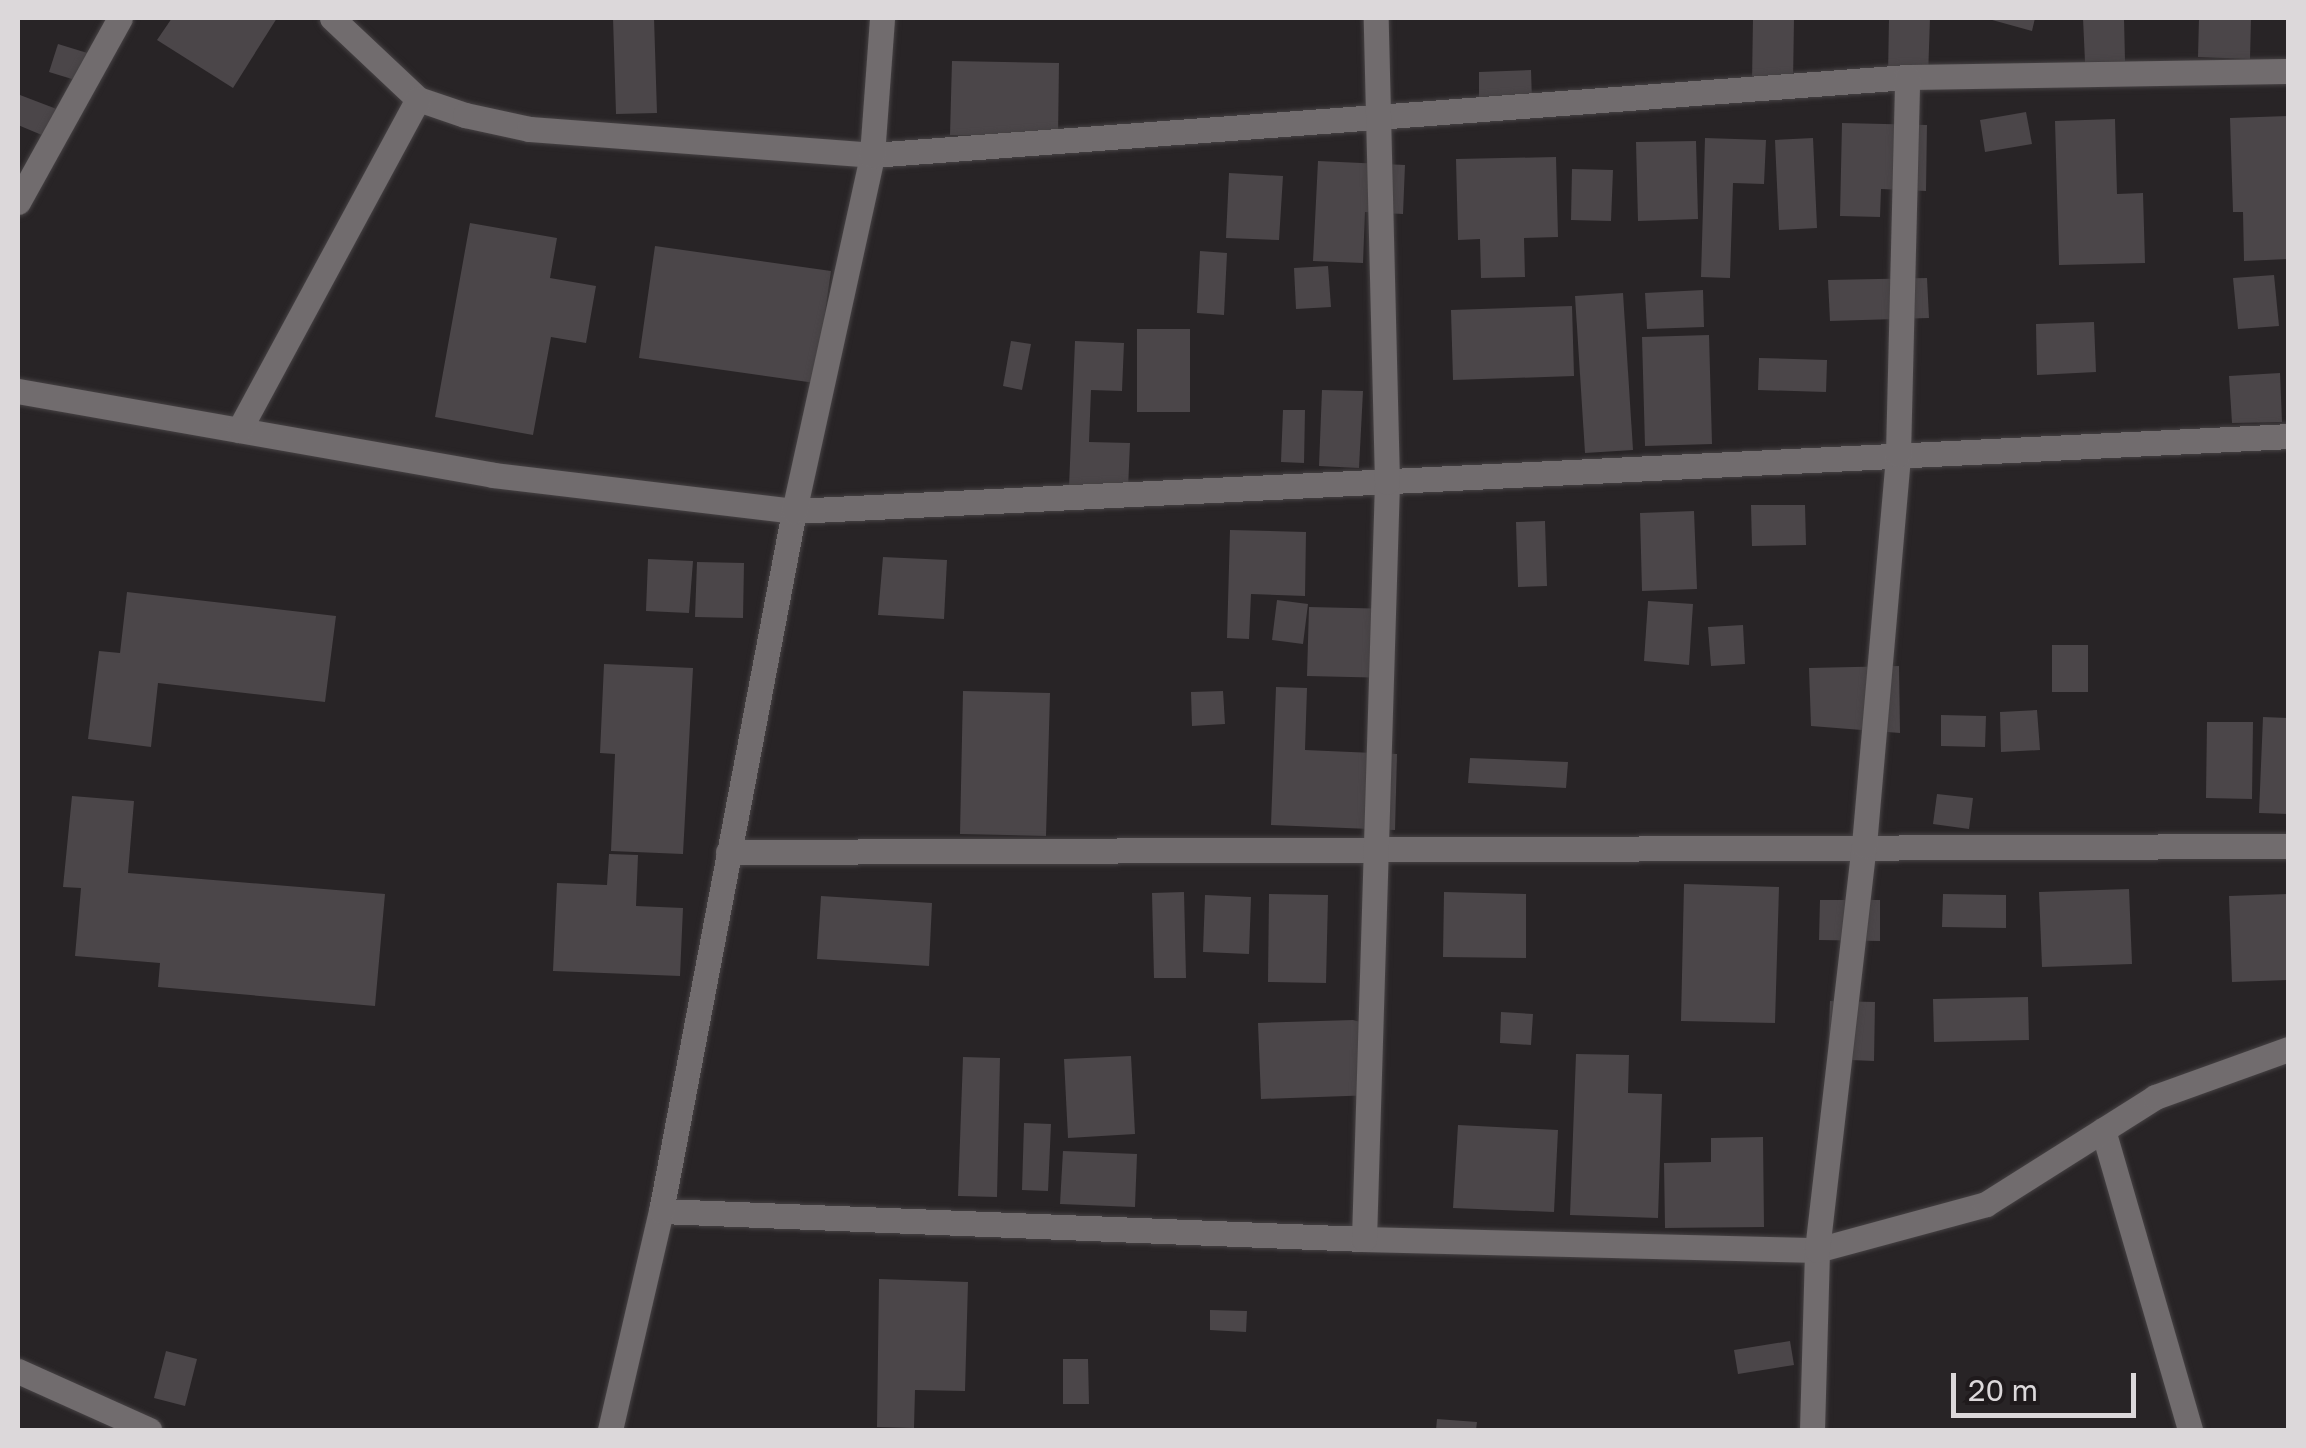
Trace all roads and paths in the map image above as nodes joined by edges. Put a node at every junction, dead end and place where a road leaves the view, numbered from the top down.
1 (120, 18) edge
2 (332, 18) edge
3 (882, 18) edge
4 (1376, 18) edge
5 (2288, 71) edge
6 (1907, 77) junction
7 (418, 99) junction
8 (1378, 122) junction
9 (872, 155) junction
10 (18, 202) edge
11 (18, 391) edge
12 (239, 430) junction
13 (2288, 436) edge
14 (1898, 454) junction
15 (1387, 482) junction
16 (794, 511) junction
17 (1864, 845) junction
18 (2288, 846) edge
19 (728, 852) junction
20 (1380, 852) junction
21 (2288, 1049) edge
22 (2103, 1130) junction
23 (661, 1211) junction
24 (1364, 1240) junction
25 (1817, 1250) junction
26 (18, 1372) edge
27 (149, 1430) edge
28 (610, 1430) edge
29 (1812, 1430) edge
30 (2190, 1430) edge

1 - 10 street
2 - 7 street
3 - 9 street
4 - 8 street
5 - 6 street
6 - 8 street
6 - 14 street
7 - 9 street
7 - 12 street
8 - 9 street
8 - 15 street
9 - 16 street
11 - 12 street
12 - 16 street
13 - 14 street
14 - 15 street
14 - 17 street
15 - 16 street
15 - 20 street
16 - 19 street
17 - 18 street
17 - 20 street
17 - 25 street
19 - 20 street
19 - 23 street
20 - 24 street
21 - 22 street
22 - 25 street
22 - 30 street
23 - 24 street
23 - 28 street
24 - 25 street
25 - 29 street
26 - 27 street

